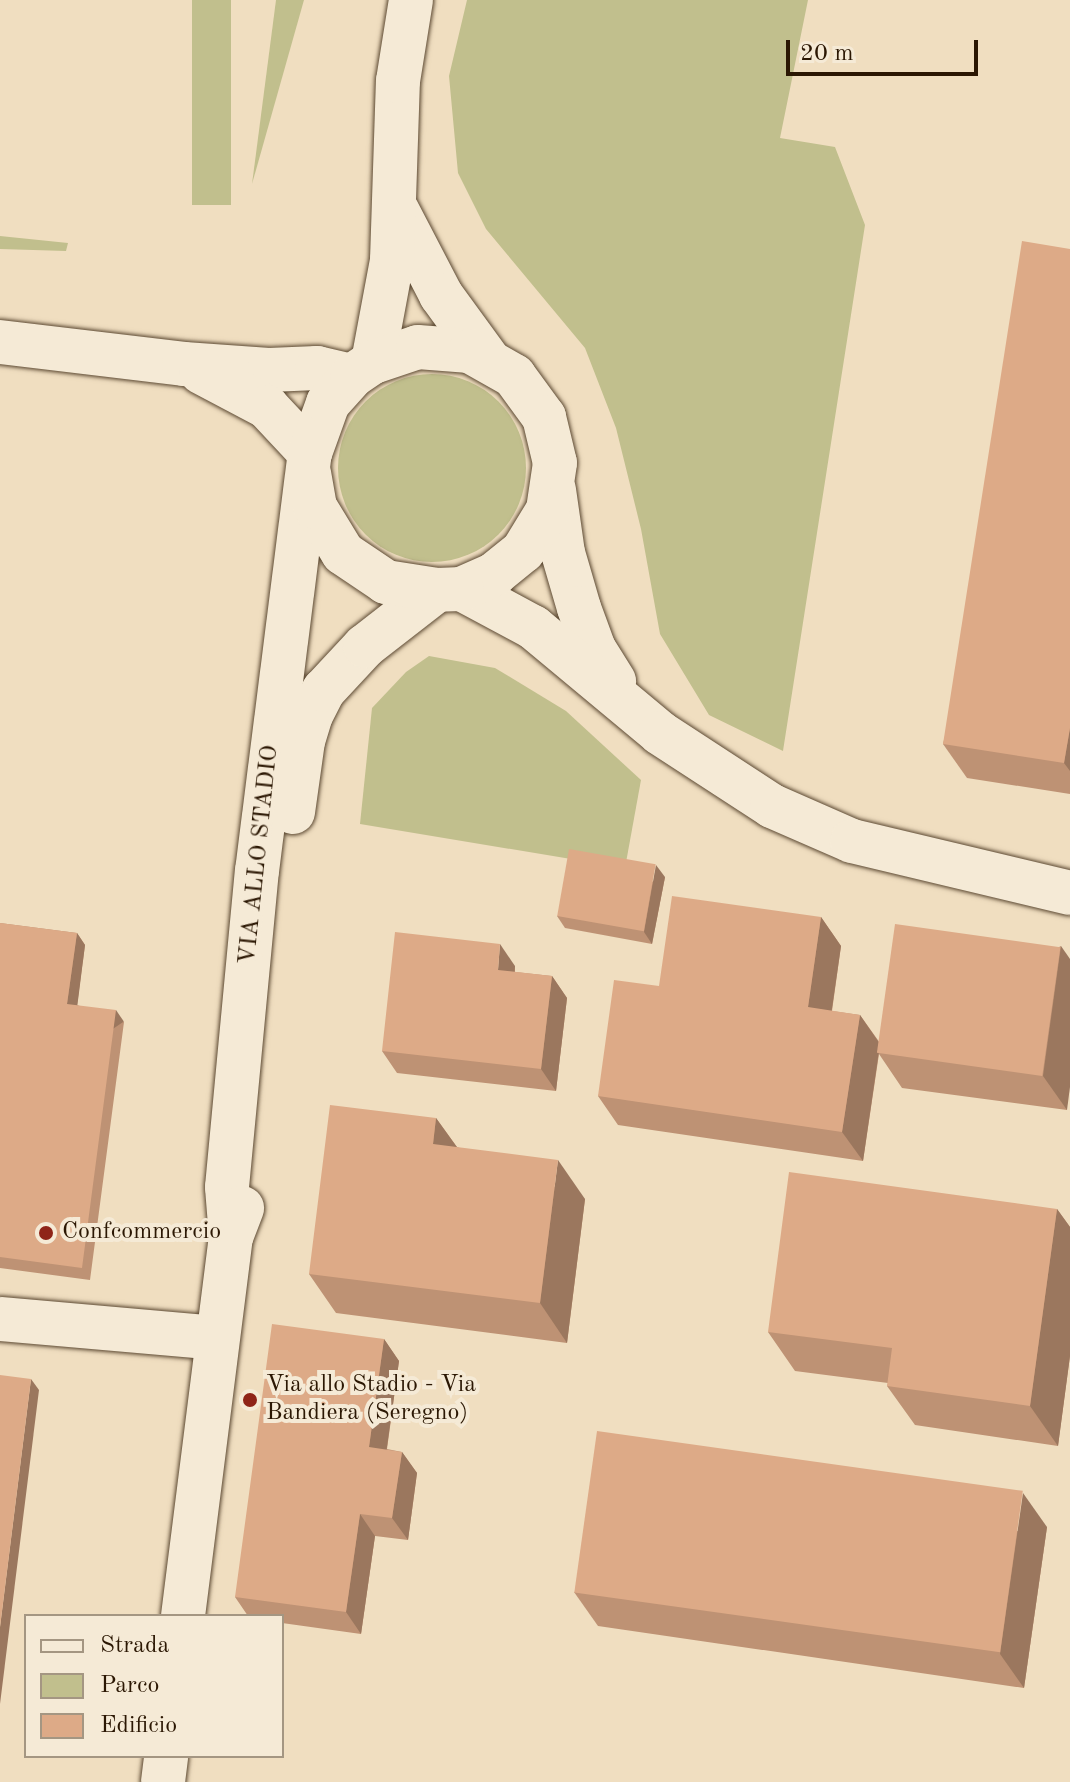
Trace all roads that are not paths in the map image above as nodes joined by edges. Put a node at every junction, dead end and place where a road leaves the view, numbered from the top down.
1 (411, 0) edge
2 (394, 205) junction
3 (0, 342) edge
4 (487, 358) junction
5 (184, 364) junction
6 (362, 369) junction
7 (310, 464) junction
8 (554, 490) junction
9 (449, 590) junction
10 (638, 712) junction
11 (1070, 893) edge
12 (231, 1237) junction
13 (0, 1319) edge
14 (217, 1338) junction
15 (183, 1614) edge
16 (166, 1758) edge
17 (163, 1782) edge

1 - 2 main road, VIA ALLO STADIO
2 - 4 main road, VIA ALLO STADIO
2 - 6 main road, VIA ALLO STADIO
3 - 5 main road
4 - 6 main road, VIA ALLO STADIO
4 - 8 main road, VIA ALLO STADIO
5 - 6 main road
5 - 7 main road
6 - 7 main road, VIA ALLO STADIO
7 - 9 main road
7 - 12 main road, VIA ALLO STADIO
8 - 9 main road, VIA ALLO STADIO
8 - 10 main road
9 - 10 main road
9 - 12 main road, VIA ALLO STADIO
10 - 11 main road
12 - 14 main road, VIA ALLO STADIO
13 - 14 main road
14 - 15 main road, VIA ALLO STADIO
16 - 17 main road

